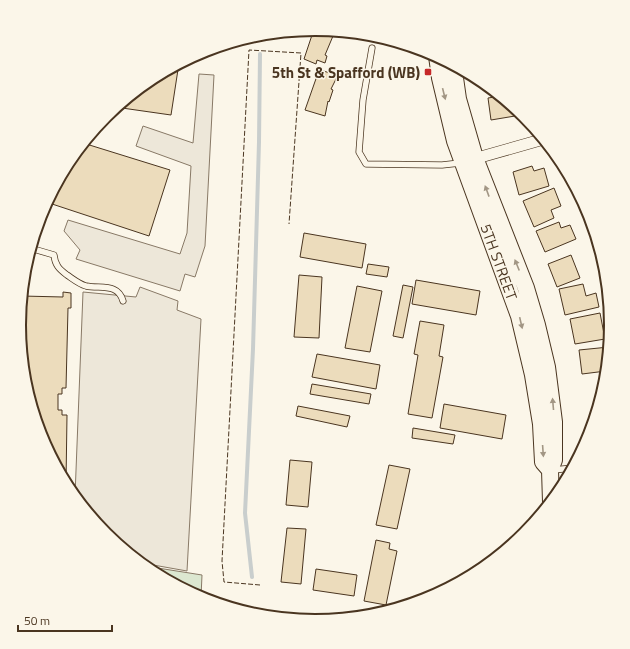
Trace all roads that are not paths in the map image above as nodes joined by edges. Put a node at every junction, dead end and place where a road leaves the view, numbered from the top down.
1 (372, 48) dead end
2 (438, 63) edge
3 (454, 71) edge
4 (537, 141) edge
5 (469, 160) junction
6 (36, 250) edge
7 (123, 301) dead end
8 (565, 469) edge
9 (550, 470) junction
10 (551, 491) edge

1 - 5 lane
2 -> 5 main road, 5TH STREET
3 - 5 main road, 5TH STREET
4 - 5 street
5 - 9 main road, 5TH STREET
6 - 7 lane
8 - 9 lane
9 - 10 main road, 5TH STREET

